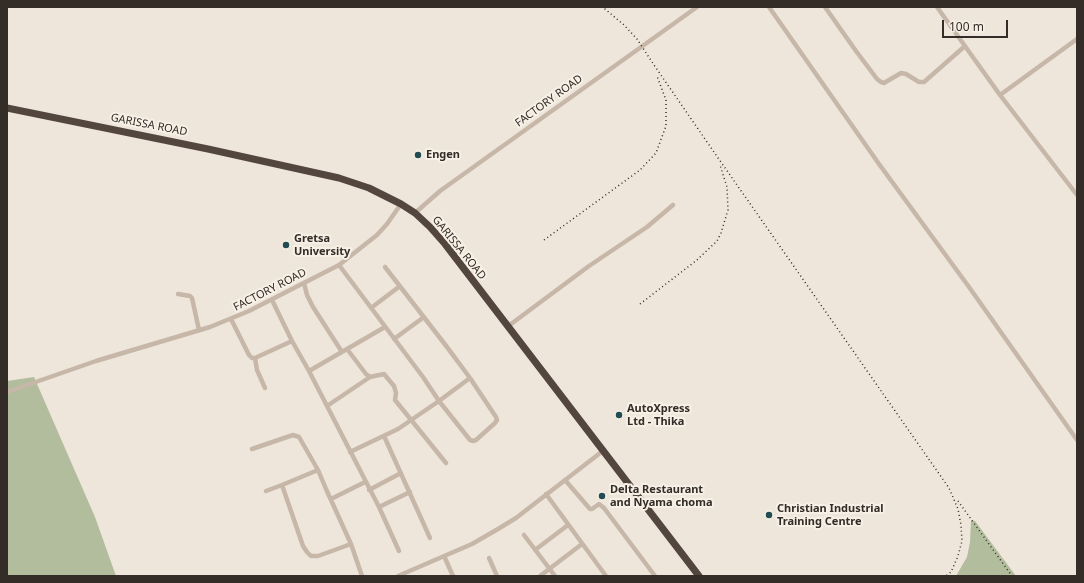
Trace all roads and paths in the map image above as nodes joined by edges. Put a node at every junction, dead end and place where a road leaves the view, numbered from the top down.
1 (697, 7) edge
2 (769, 7) edge
3 (825, 7) edge
4 (937, 7) edge
5 (1077, 39) edge
6 (965, 46) junction
7 (1000, 95) junction
8 (7, 108) edge
9 (1077, 195) edge
10 (401, 204) junction
11 (673, 205) dead end
12 (415, 213) junction
13 (339, 265) junction
14 (385, 267) dead end
15 (304, 283) junction
16 (400, 286) junction
17 (178, 294) dead end
18 (272, 300) junction
19 (371, 308) junction
20 (424, 317) junction
21 (232, 319) junction
22 (507, 326) junction
23 (385, 327) junction
24 (199, 330) junction
25 (394, 339) junction
26 (292, 341) junction
27 (347, 349) junction
28 (342, 352) junction
29 (255, 358) junction
30 (309, 371) junction
31 (370, 377) junction
32 (470, 378) junction
33 (265, 388) dead end
34 (7, 392) edge
35 (440, 401) junction
36 (327, 406) junction
37 (412, 420) junction
38 (384, 436) junction
39 (1077, 440) edge
40 (252, 449) dead end
41 (604, 450) junction
42 (350, 452) junction
43 (446, 463) dead end
44 (318, 470) junction
45 (401, 474) junction
46 (565, 480) junction
47 (365, 482) junction
48 (282, 485) junction
49 (266, 490) dead end
50 (370, 490) junction
51 (410, 492) junction
52 (546, 494) junction
53 (331, 499) junction
54 (378, 507) junction
55 (568, 525) junction
56 (524, 535) dead end
57 (430, 538) dead end
58 (351, 544) junction
59 (582, 544) junction
60 (535, 550) junction
61 (399, 551) dead end
62 (444, 556) junction
63 (489, 558) dead end
64 (550, 569) junction
65 (406, 575) edge
66 (362, 576) edge
67 (398, 576) edge
68 (453, 576) edge
69 (497, 576) edge
70 (540, 576) edge
71 (555, 576) edge
72 (606, 576) edge
73 (655, 576) edge
74 (699, 576) edge

1 - 12 street, FACTORY ROAD
2 - 39 street
3 - 6 street
4 - 6 street
5 - 7 street
6 - 7 street
7 - 9 street
8 - 10 highway, GARISSA ROAD
10 - 12 highway, GARISSA ROAD
10 - 13 street, FACTORY ROAD
11 - 22 street
12 - 22 highway, GARISSA ROAD
13 - 15 street, FACTORY ROAD
13 - 19 street
14 - 16 street
15 - 18 street, FACTORY ROAD
15 - 28 street
16 - 19 street
16 - 20 street
17 - 24 street
18 - 21 street, FACTORY ROAD
18 - 26 street
19 - 23 street
20 - 25 street
20 - 32 street
21 - 24 street, FACTORY ROAD
21 - 29 street
22 - 41 highway, GARISSA ROAD
23 - 25 street
23 - 27 street
24 - 34 street, FACTORY ROAD
25 - 35 street
26 - 29 street
26 - 30 street
27 - 28 street
27 - 31 street
28 - 30 street
29 - 33 street
30 - 36 street
31 - 36 street
31 - 37 street
32 - 35 street
32 - 35 street
35 - 37 street
36 - 42 street
37 - 38 street
37 - 43 street
38 - 42 street
38 - 45 street
40 - 44 street
41 - 46 street
41 - 74 highway, GARISSA ROAD
42 - 47 street
44 - 48 street
44 - 53 street
45 - 50 street
45 - 51 street
46 - 52 street
46 - 73 street
47 - 50 street
47 - 53 street
48 - 49 street
48 - 58 street
50 - 54 street
51 - 54 street
51 - 57 street
52 - 55 street
52 - 62 street
53 - 58 street
54 - 61 street
55 - 59 street
55 - 60 street
56 - 60 street
58 - 66 street
59 - 64 street
59 - 72 street
60 - 64 street
62 - 65 street
62 - 68 street
63 - 69 street
64 - 70 street
64 - 71 street
65 - 67 street

